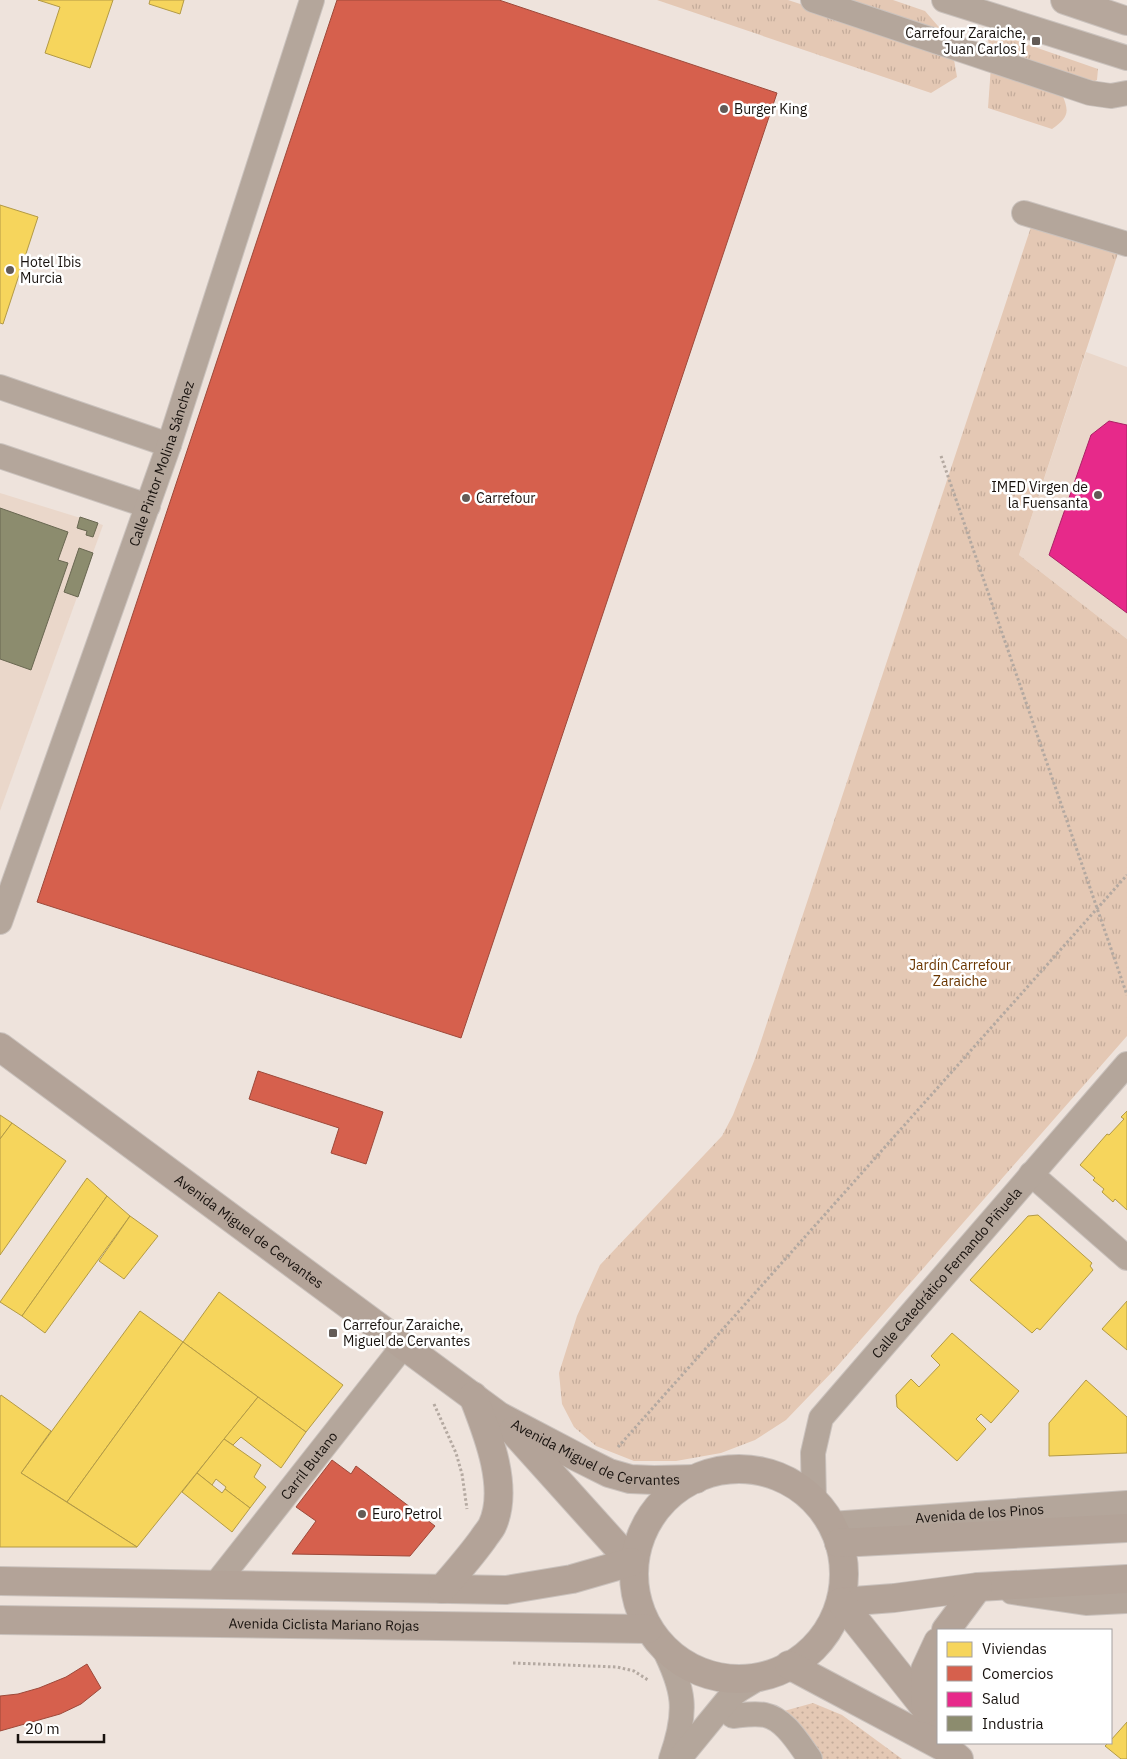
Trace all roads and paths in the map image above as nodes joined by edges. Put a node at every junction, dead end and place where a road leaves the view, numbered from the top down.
1 (312, 0) edge
2 (813, 0) edge
3 (944, 0) edge
4 (1066, 0) edge
5 (1127, 21) edge
6 (1127, 58) edge
7 (1127, 93) edge
8 (1024, 213) dead end
9 (1127, 244) edge
10 (0, 387) edge
11 (169, 445) junction
12 (0, 456) edge
13 (942, 456) dead end
14 (148, 506) junction
15 (1127, 875) edge
16 (1097, 908) junction
17 (0, 922) edge
18 (1127, 995) edge
19 (0, 1047) edge
20 (1127, 1064) edge
21 (1031, 1174) junction
22 (1127, 1258) edge
23 (404, 1345) junction
24 (473, 1396) junction
25 (433, 1402) dead end
26 (499, 1416) junction
27 (599, 1468) junction
28 (696, 1478) junction
29 (814, 1501) junction
30 (1127, 1503) edge
31 (470, 1518) dead end
32 (1127, 1528) edge
33 (835, 1533) junction
34 (631, 1562) junction
35 (1127, 1579) edge
36 (0, 1581) edge
37 (215, 1585) junction
38 (978, 1587) junction
39 (442, 1589) junction
40 (1127, 1601) edge
41 (841, 1602) junction
42 (0, 1620) edge
43 (947, 1629) edge
44 (655, 1637) junction
45 (937, 1644) edge
46 (513, 1663) dead end
47 (789, 1666) junction
48 (762, 1676) junction
49 (652, 1684) dead end
50 (732, 1716) dead end
51 (937, 1724) edge
52 (937, 1736) edge
53 (937, 1740) edge
54 (671, 1759) edge
55 (679, 1759) edge
56 (810, 1759) edge

1 - 11 street, Calle Pintor Molina Sánchez
2 - 7 street
3 - 6 street
4 - 5 main road
8 - 9 street
10 - 11 street
11 - 14 street, Calle Pintor Molina Sánchez
12 - 14 street
13 - 16 path
14 - 17 street, Calle Pintor Molina Sánchez
15 - 16 path
16 - 18 path
16 - 27 path
19 - 23 main road, Avenida Miguel de Cervantes
20 - 21 street, Calle Catedrático Fernando Piñuela
21 - 22 street
21 - 29 street, Calle Catedrático Fernando Piñuela
23 - 24 main road, Avenida Miguel de Cervantes
23 - 37 street, Carril Butano
24 - 26 main road, Avenida Miguel de Cervantes
24 - 39 main road
25 - 31 path
26 - 27 main road, Avenida Miguel de Cervantes
26 - 34 main road, Avenida Miguel de Cervantes
27 - 28 main road, Avenida Miguel de Cervantes
28 - 29 main road
28 - 34 main road
29 - 33 main road
30 - 33 street, Avenida de los Pinos
32 - 33 main road, Avenida de los Pinos
33 - 41 main road
34 - 39 main road
34 - 44 main road
35 - 38 main road
36 - 37 main road
37 - 39 main road
38 - 40 street
38 - 41 main road
38 - 43 main road
41 - 47 main road
41 - 52 main road
42 - 44 main road, Avenida Ciclista Mariano Rojas
44 - 48 main road
44 - 54 street
45 - 51 main road
46 - 49 path
47 - 48 main road
47 - 53 main road
48 - 55 street
50 - 56 street

